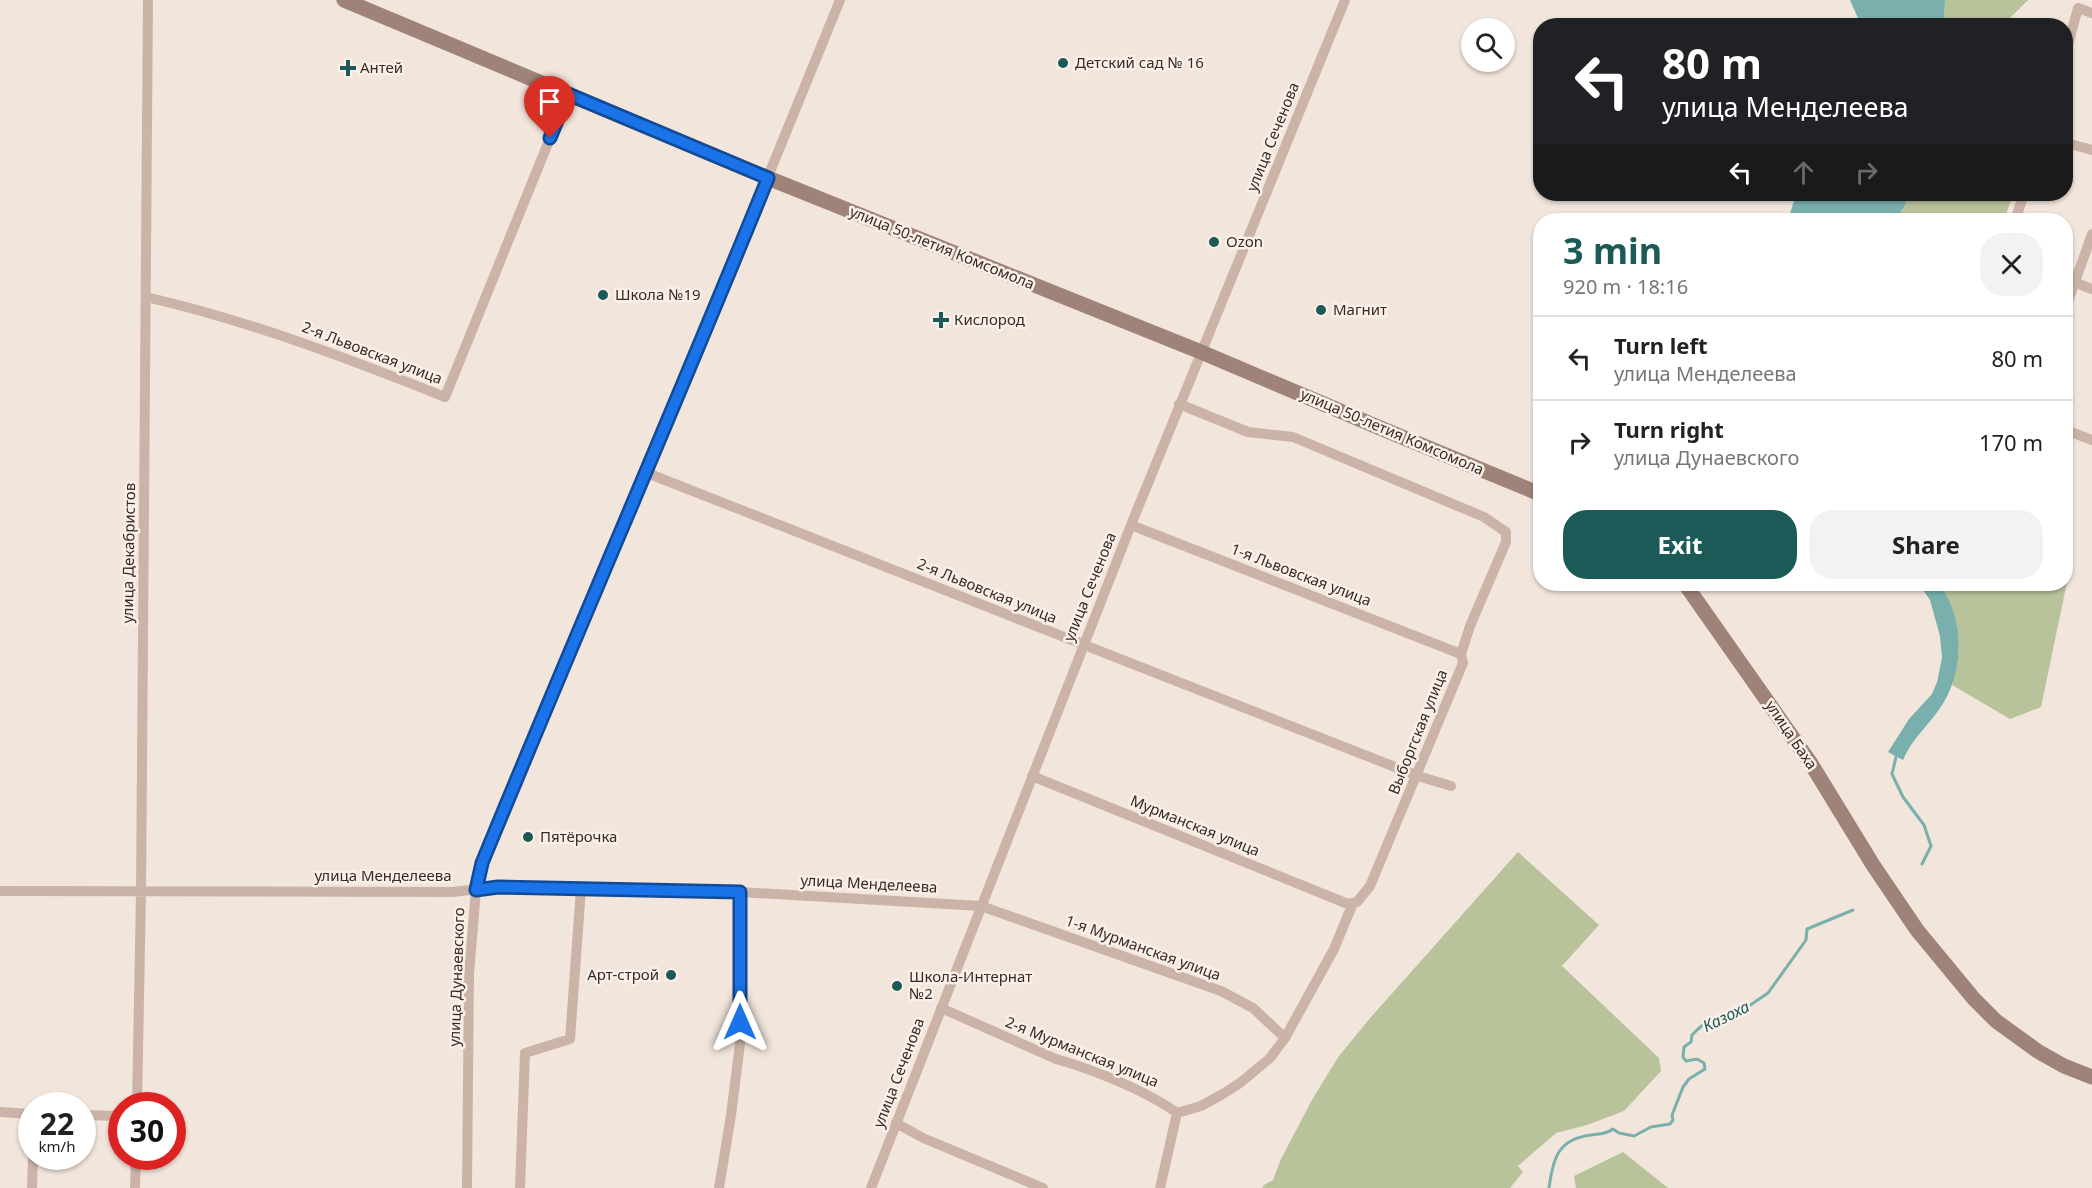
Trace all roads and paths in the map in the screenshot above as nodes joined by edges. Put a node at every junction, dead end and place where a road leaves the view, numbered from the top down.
1 (148, 0) edge
2 (344, 0) edge
3 (840, 0) edge
4 (1345, 0) edge
5 (2092, 13) edge
6 (2073, 26) edge
7 (568, 94) junction
8 (2073, 144) edge
9 (2092, 150) edge
10 (768, 178) junction
11 (2092, 234) edge
12 (2073, 274) edge
13 (2073, 281) edge
14 (2092, 289) edge
15 (146, 297) junction
16 (1201, 352) junction
17 (1179, 404) junction
18 (2073, 433) edge
19 (2092, 440) edge
20 (647, 473) junction
21 (1533, 491) edge
22 (1131, 525) junction
23 (1691, 591) edge
24 (1083, 645) junction
25 (1461, 654) junction
26 (1032, 776) junction
27 (1418, 776) junction
28 (1451, 786) dead end
29 (581, 889) junction
30 (476, 890) junction
31 (0, 891) edge
32 (141, 892) junction
33 (740, 892) junction
34 (1350, 903) junction
35 (981, 906) junction
36 (940, 1008) junction
37 (1285, 1038) junction
38 (2092, 1077) edge
39 (137, 1092) edge
40 (0, 1112) edge
41 (18, 1113) edge
42 (1177, 1113) junction
43 (896, 1123) junction
44 (33, 1170) edge
45 (136, 1170) edge
46 (32, 1188) edge
47 (135, 1188) edge
48 (467, 1188) edge
49 (520, 1188) edge
50 (719, 1188) edge
51 (871, 1188) edge
52 (1043, 1188) edge
53 (1161, 1188) edge

1 - 15 street, улица Декабристов
2 - 7 main road, улица 50-летия Комсомола
3 - 10 street, улица Дунаевского
4 - 16 street, улица Сеченова
5 - 6 street
7 - 10 main road, улица 50-летия Комсомола
7 - 15 street, 2-я Львовская улица
8 - 9 street
10 - 16 main road, улица 50-летия Комсомола
10 - 20 street, улица Дунаевского
11 - 12 street
13 - 14 street
15 - 32 street, улица Декабристов
16 - 17 street, улица Сеченова
16 - 21 main road, улица 50-летия Комсомола
17 - 22 street, улица Сеченова
17 - 25 street, Выборгская улица
18 - 19 street
20 - 24 street, 2-я Львовская улица
20 - 30 street, улица Дунаевского
22 - 24 street, улица Сеченова
22 - 25 street, 1-я Львовская улица
23 - 38 main road, улица Баха
24 - 26 street, улица Сеченова
24 - 27 street, 2-я Львовская улица
25 - 27 street, Выборгская улица
26 - 34 street, Мурманская улица
26 - 35 street, улица Сеченова
27 - 28 street, 2-я Львовская улица
27 - 34 street, Выборгская улица
29 - 30 street, улица Менделеева
29 - 33 street, улица Менделеева
29 - 49 street
30 - 32 street, улица Менделеева
30 - 48 street, улица Дунаевского
31 - 32 street, улица Менделеева
32 - 39 street, улица Декабристов
33 - 35 street, улица Менделеева
33 - 50 street
34 - 37 street, Выборгская улица
35 - 36 street, улица Сеченова
35 - 37 street, 1-я Мурманская улица
36 - 42 street, 2-я Мурманская улица
36 - 43 street, улица Сеченова
37 - 42 street, Выборгская улица
40 - 41 street
42 - 53 street
43 - 51 street, улица Сеченова
43 - 52 street
44 - 46 street
45 - 47 street

